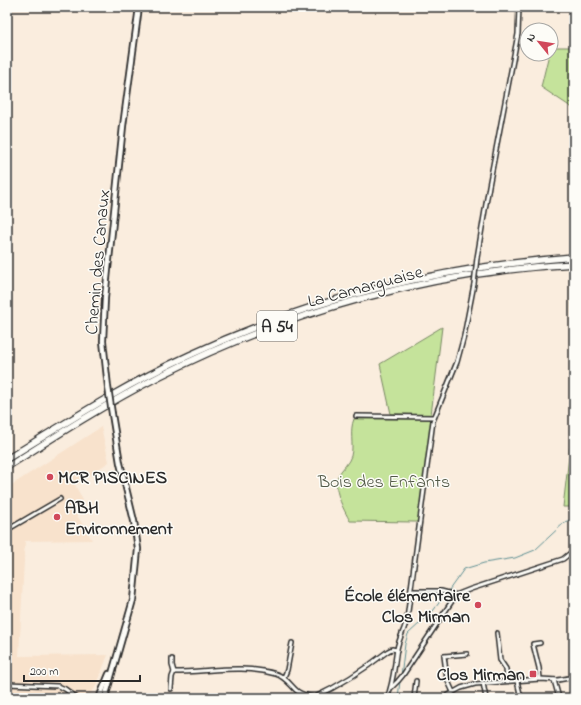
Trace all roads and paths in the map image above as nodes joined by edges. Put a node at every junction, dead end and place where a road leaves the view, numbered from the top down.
1 (139, 7) edge
2 (519, 7) edge
3 (574, 257) edge
4 (574, 265) edge
5 (356, 416) dead end
6 (434, 417) junction
7 (7, 459) edge
8 (7, 467) edge
9 (60, 499) dead end
10 (7, 530) edge
11 (574, 550) edge
12 (411, 592) junction
13 (456, 595) junction
14 (497, 633) dead end
15 (540, 643) dead end
16 (292, 644) dead end
17 (397, 650) junction
18 (467, 654) dead end
19 (116, 658) junction
20 (172, 659) dead end
21 (174, 672) junction
22 (284, 677) junction
23 (574, 677) edge
24 (540, 679) junction
25 (517, 680) junction
26 (554, 680) junction
27 (416, 681) dead end
28 (507, 681) junction
29 (484, 683) junction
30 (7, 684) edge
31 (392, 687) junction
32 (171, 689) dead end
33 (453, 692) junction
34 (450, 696) edge
35 (76, 698) edge
36 (99, 698) edge
37 (105, 698) edge
38 (314, 698) edge
39 (387, 698) edge
40 (414, 698) edge
41 (443, 698) edge
42 (486, 698) edge
43 (521, 698) edge
44 (559, 698) edge

1 - 19 main road, Chemin des Canaux, bridge
2 - 6 street, bridge
3 - 7 highway, La Camarguaise / A 54
4 - 8 highway, La Camarguaise / A 54
5 - 6 street
6 - 12 street
9 - 10 street
11 - 13 street
12 - 13 street
12 - 17 street
13 - 31 street
14 - 28 street
15 - 24 street
16 - 22 street
17 - 31 street
17 - 38 street
18 - 33 street
19 - 36 main road, Chemin des Canaux
19 - 37 main road, Chemin des Canaux
20 - 21 street
21 - 22 street
21 - 32 street
22 - 38 street
23 - 26 street
24 - 25 street
24 - 26 street
25 - 28 street
25 - 43 street
26 - 44 street
27 - 40 street
28 - 29 street
29 - 33 street
29 - 42 street
30 - 35 street
31 - 39 street
33 - 34 street
34 - 41 street

